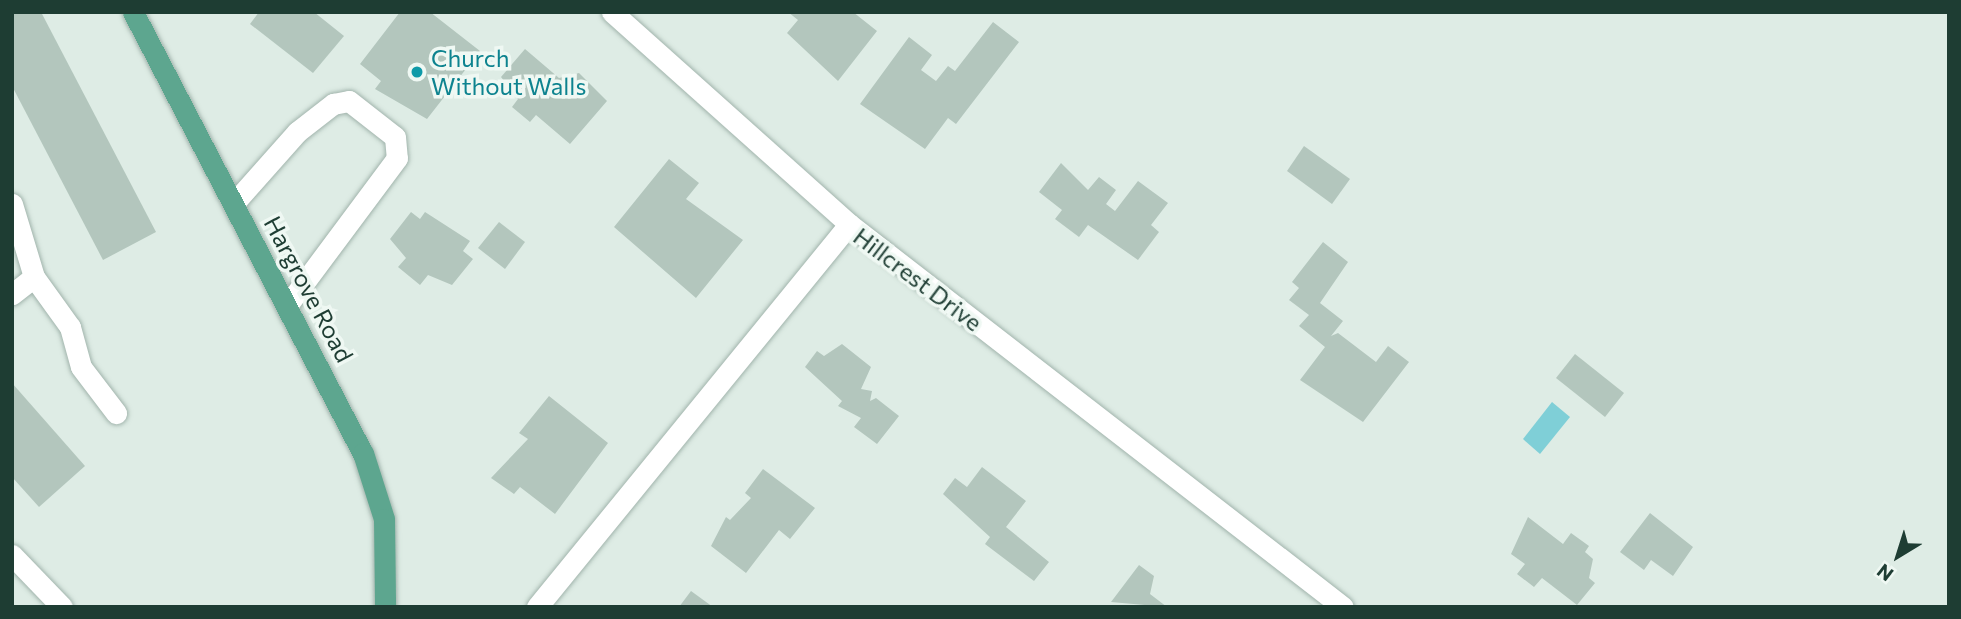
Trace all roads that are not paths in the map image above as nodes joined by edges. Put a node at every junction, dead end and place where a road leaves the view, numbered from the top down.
1 (133, 12) edge
2 (612, 12) edge
3 (234, 203) junction
4 (12, 204) edge
5 (849, 224) junction
6 (34, 277) junction
7 (12, 294) edge
8 (288, 304) junction
9 (116, 413) dead end
10 (12, 555) edge
11 (62, 607) edge
12 (385, 607) edge
13 (537, 607) edge
14 (1343, 607) edge

1 - 3 main road, Hargrove Road
2 - 5 street
3 - 8 main road, Hargrove Road
3 - 8 street
4 - 6 street
5 - 13 street, Hillcrest Drive
5 - 14 street, Hillcrest Drive
6 - 7 street
6 - 9 street
8 - 12 main road, Hargrove Road
10 - 11 street

